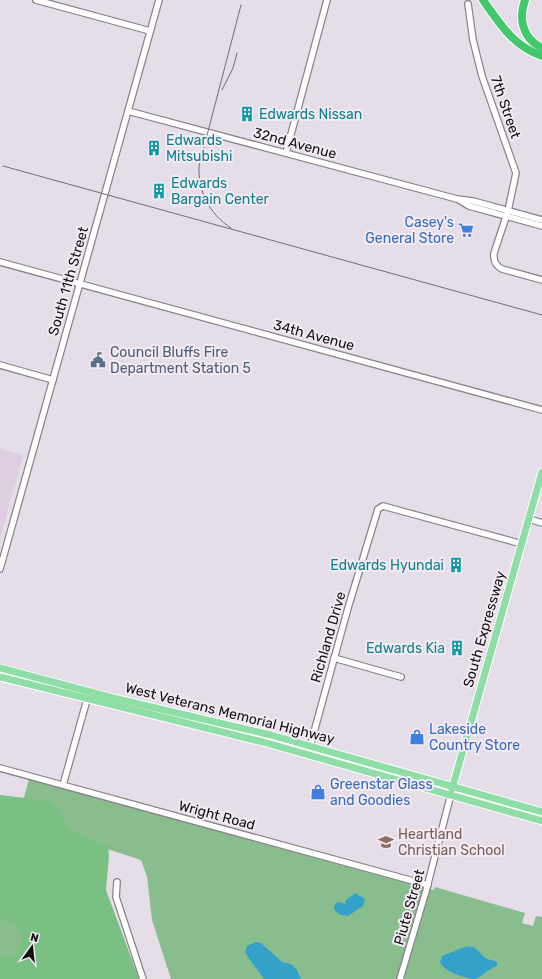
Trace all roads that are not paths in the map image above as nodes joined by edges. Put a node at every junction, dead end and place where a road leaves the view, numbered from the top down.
1 (36, 0) edge
2 (159, 0) edge
3 (328, 0) edge
4 (483, 0) edge
5 (525, 0) edge
6 (468, 4) dead end
7 (150, 31) junction
8 (542, 48) edge
9 (542, 56) edge
10 (128, 111) junction
11 (286, 153) junction
12 (507, 213) junction
13 (542, 220) edge
14 (542, 226) edge
15 (0, 262) edge
16 (542, 280) edge
17 (80, 284) junction
18 (0, 365) edge
19 (53, 380) junction
20 (542, 410) edge
21 (542, 472) edge
22 (529, 520) junction
23 (542, 523) edge
24 (522, 544) junction
25 (0, 569) edge
26 (334, 658) junction
27 (0, 668) edge
28 (0, 677) edge
29 (401, 677) dead end
30 (89, 692) junction
31 (87, 700) junction
32 (310, 745) junction
33 (308, 754) junction
34 (0, 768) edge
35 (63, 785) junction
36 (453, 786) junction
37 (451, 794) junction
38 (542, 812) edge
39 (542, 821) edge
40 (117, 882) dead end
41 (428, 885) junction
42 (143, 979) edge
43 (400, 979) edge

1 - 7 street
2 - 7 street, South 11th Street
3 - 11 street
4 - 9 highway
5 - 8 highway
6 - 12 street, 7th Street
7 - 10 street, South 11th Street
10 - 11 street, 32nd Avenue
10 - 17 street, South 11th Street
11 - 12 street, 32nd Avenue
12 - 13 street, 32nd Avenue
12 - 14 street, 32nd Avenue
12 - 16 street, 7th Street
15 - 17 street, 34th Avenue
17 - 19 street, South 11th Street
17 - 20 street, 34th Avenue
18 - 19 street
19 - 25 street, South 11th Street
21 - 22 main road, South Expressway
22 - 23 street
22 - 24 main road, South Expressway
24 - 26 street, Richland Drive
24 - 36 main road, South Expressway
26 - 29 street
26 - 32 street, Richland Drive
27 - 30 main road, West Veterans Memorial Highway
28 - 31 main road, West Veterans Memorial Highway
30 - 31 street
30 - 32 main road, West Veterans Memorial Highway
31 - 33 main road, West Veterans Memorial Highway
31 - 35 street
32 - 33 street, Richland Drive
32 - 36 main road, West Veterans Memorial Highway
33 - 37 main road, West Veterans Memorial Highway
34 - 35 street, Wright Road
35 - 41 street, Wright Road
36 - 37 main road, South Expressway
36 - 38 main road, West Veterans Memorial Highway
37 - 39 main road, West Veterans Memorial Highway
37 - 41 street, Piute Street
40 - 42 street
41 - 43 street, Piute Street

